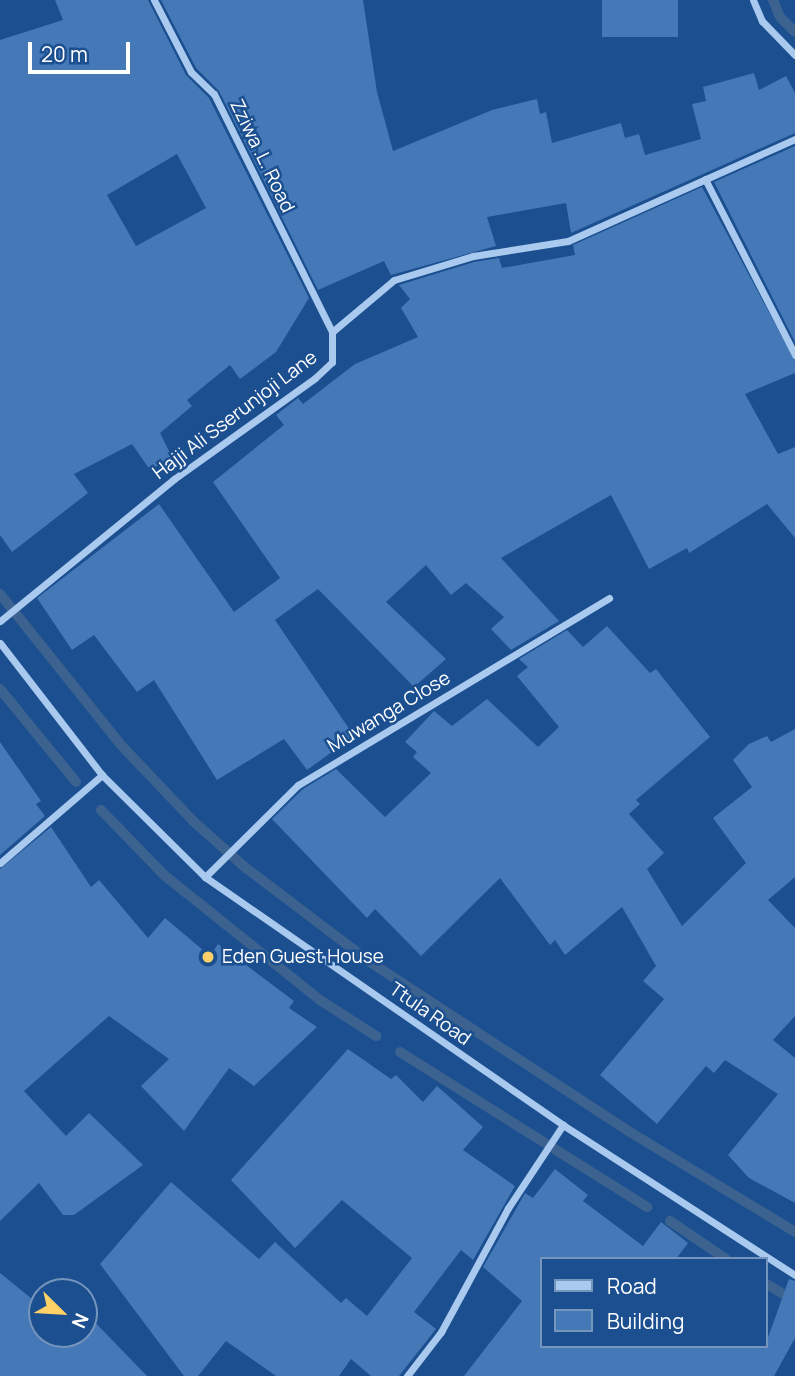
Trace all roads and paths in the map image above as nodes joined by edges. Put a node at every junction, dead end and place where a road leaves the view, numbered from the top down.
1 (154, 0) edge
2 (753, 0) edge
3 (795, 55) edge
4 (795, 139) edge
5 (705, 179) junction
6 (332, 332) junction
7 (795, 355) edge
8 (609, 598) dead end
9 (0, 621) edge
10 (0, 643) edge
11 (102, 775) junction
12 (0, 863) edge
13 (205, 877) junction
14 (563, 1125) junction
15 (795, 1275) edge
16 (407, 1376) edge

1 - 6 street, Zziwa .L. Road
2 - 3 street
4 - 5 street, Hajji Ali Sserunjoji Lane
5 - 6 street, Hajji Ali Sserunjoji Lane
5 - 7 street
6 - 9 street, Hajji Ali Sserunjoji Lane
8 - 13 street, Muwanga Close
10 - 11 street, Ttula Road
11 - 12 street
11 - 13 street, Ttula Road
13 - 14 street, Ttula Road
14 - 15 street, Ttula Road
14 - 16 street

